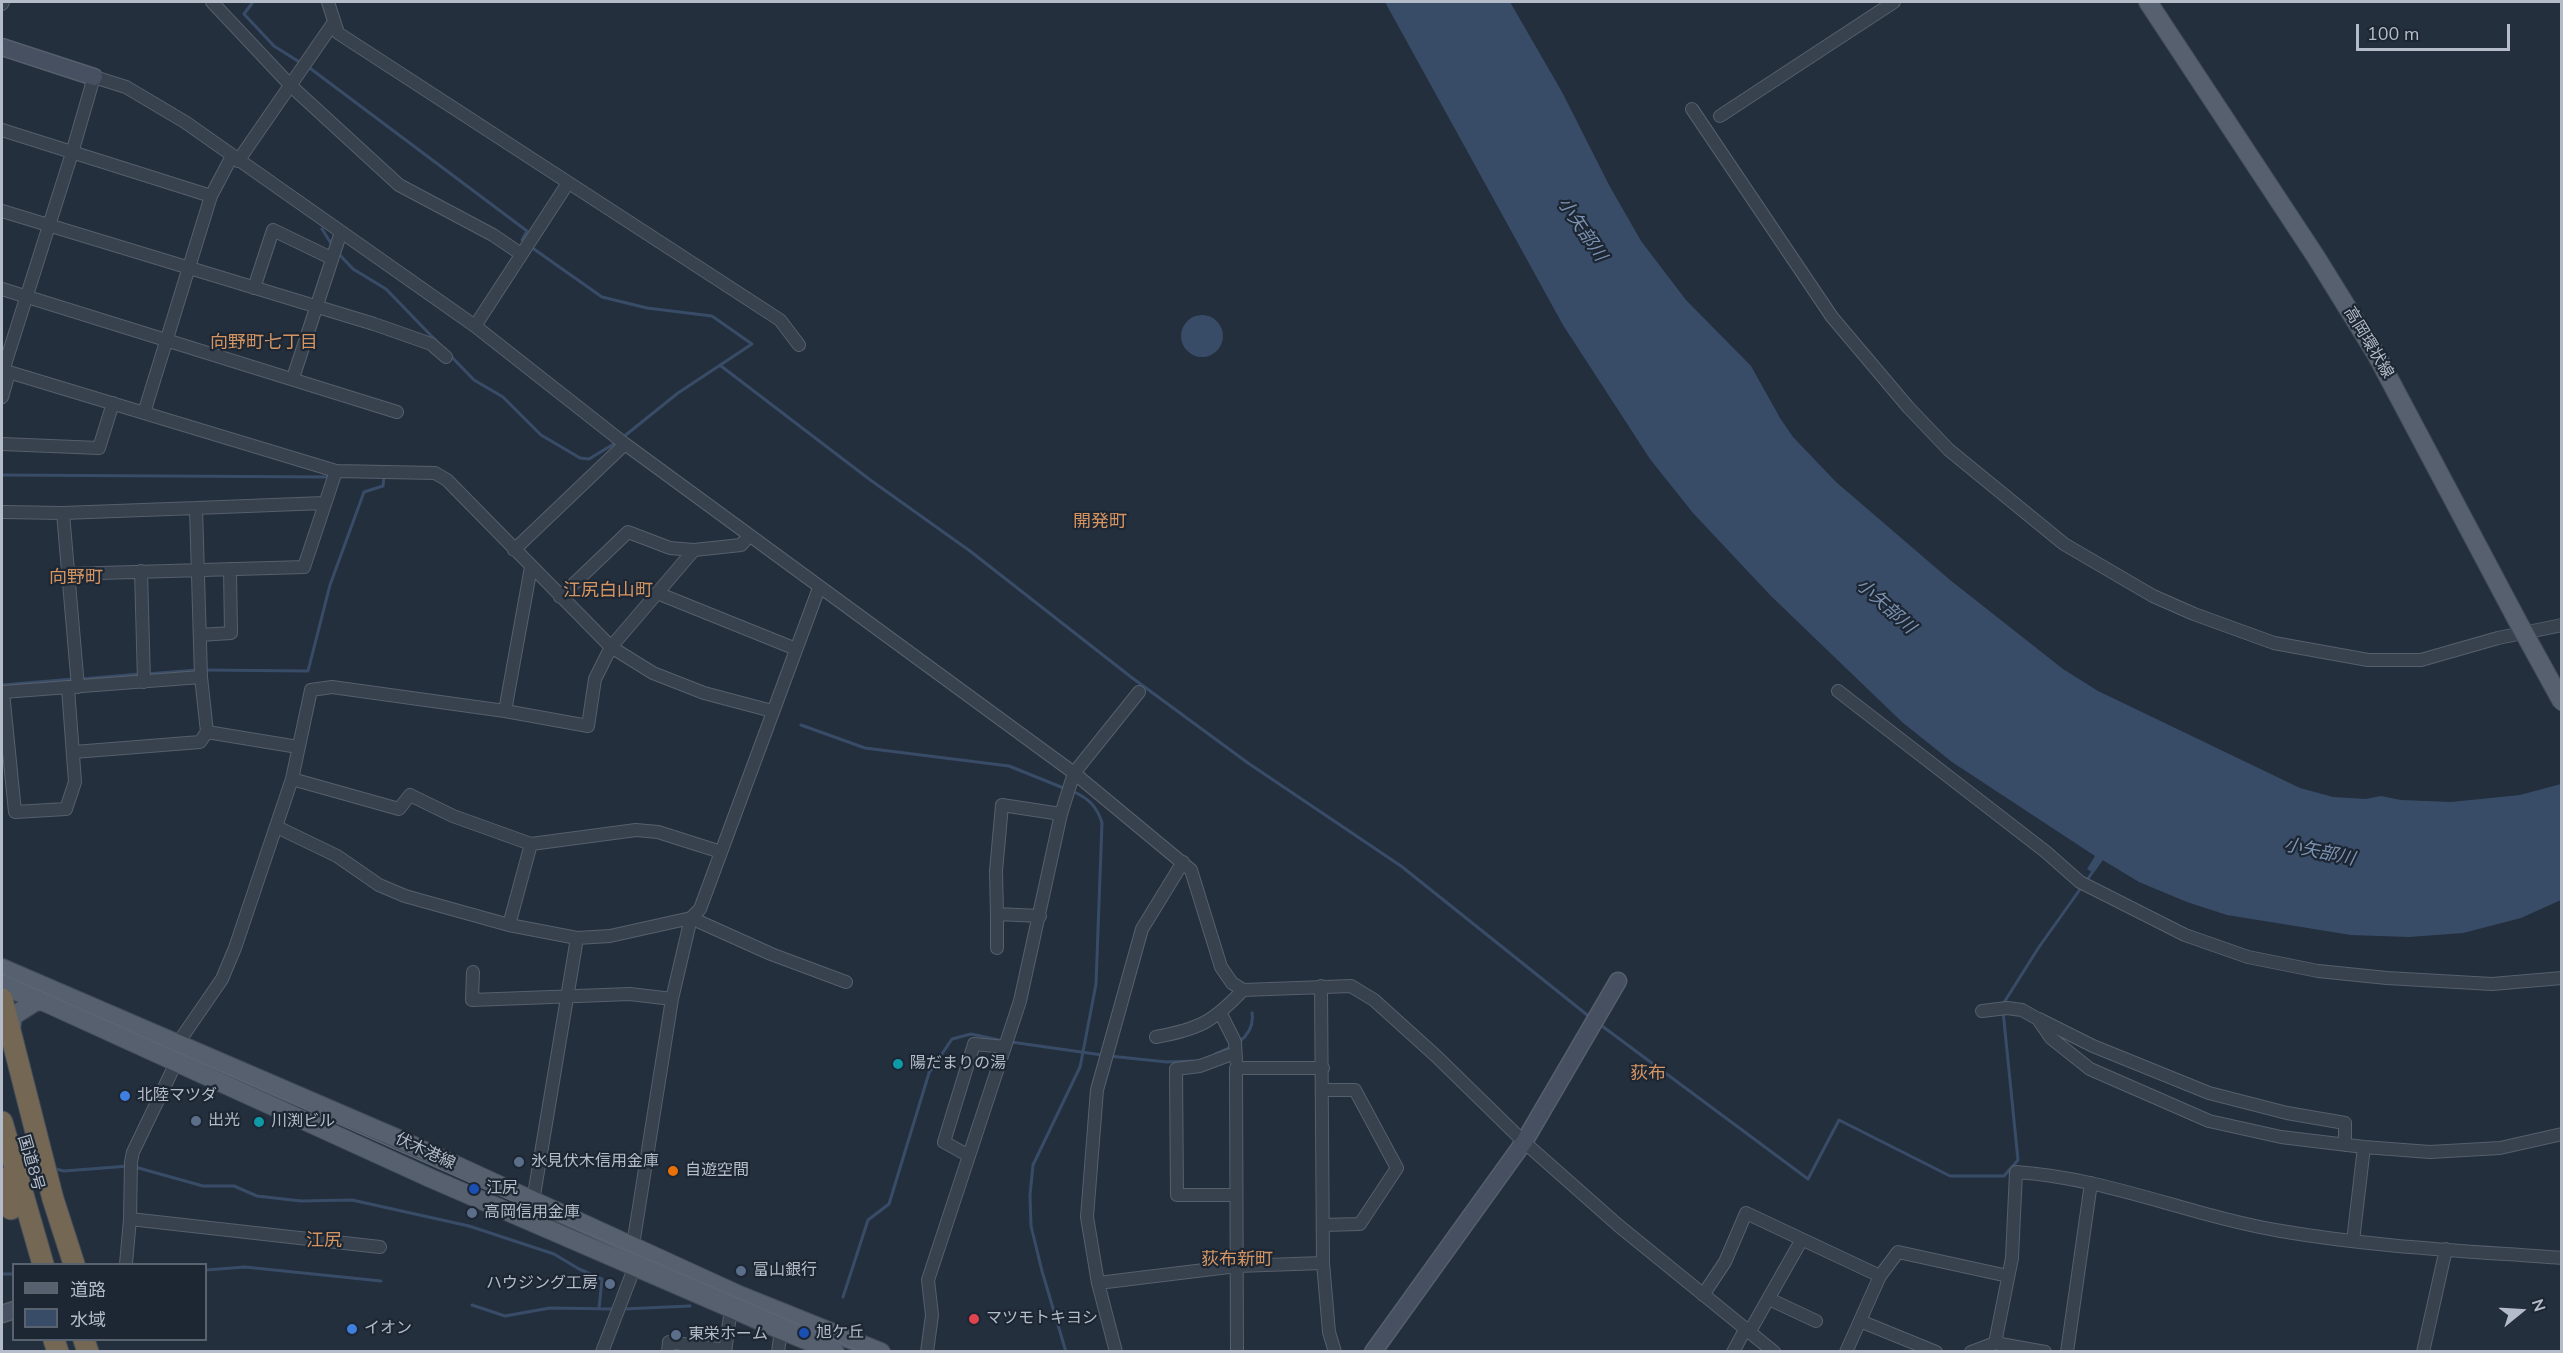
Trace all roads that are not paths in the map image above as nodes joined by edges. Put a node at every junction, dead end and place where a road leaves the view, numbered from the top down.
1 (212, 2) edge
2 (328, 2) edge
3 (1894, 2) edge
4 (2148, 2) edge
5 (334, 22) junction
6 (2, 47) edge
7 (94, 77) junction
8 (291, 86) junction
9 (1692, 109) dead end
10 (1720, 116) dead end
11 (2, 130) edge
12 (72, 153) junction
13 (235, 159) junction
14 (568, 183) junction
15 (211, 196) junction
16 (2, 211) edge
17 (50, 225) junction
18 (341, 232) junction
19 (521, 254) junction
20 (331, 258) junction
21 (188, 269) junction
22 (255, 288) junction
23 (2, 289) edge
24 (27, 297) junction
25 (315, 307) junction
26 (475, 326) junction
27 (166, 339) junction
28 (799, 345) dead end
29 (446, 357) dead end
30 (5, 371) edge
31 (293, 378) junction
32 (2, 397) edge
33 (113, 404) junction
34 (396, 412) dead end
35 (144, 413) junction
36 (2, 444) edge
37 (625, 444) junction
38 (336, 471) junction
39 (324, 503) junction
40 (196, 508) junction
41 (2, 512) edge
42 (63, 513) junction
43 (750, 536) junction
44 (514, 550) junction
45 (694, 550) junction
46 (531, 567) junction
47 (230, 569) junction
48 (198, 570) junction
49 (141, 571) junction
50 (67, 574) junction
51 (819, 588) junction
52 (657, 593) junction
53 (560, 597) junction
54 (2562, 625) edge
55 (200, 635) junction
56 (611, 647) junction
57 (796, 649) junction
58 (201, 671) junction
59 (144, 677) junction
60 (73, 688) junction
61 (1838, 690) dead end
62 (2, 692) edge
63 (1138, 692) dead end
64 (2562, 702) edge
65 (505, 711) junction
66 (772, 711) junction
67 (207, 732) junction
68 (298, 747) junction
69 (74, 752) junction
70 (1074, 773) junction
71 (292, 779) junction
72 (1061, 814) junction
73 (277, 827) junction
74 (531, 844) junction
75 (721, 852) junction
76 (1183, 862) junction
77 (997, 914) junction
78 (1040, 916) junction
79 (691, 918) junction
80 (509, 926) junction
81 (578, 938) junction
82 (997, 948) dead end
83 (2, 968) edge
84 (473, 972) dead end
85 (2562, 978) edge
86 (1618, 981) dead end
87 (846, 982) dead end
88 (2, 986) edge
89 (1321, 986) junction
90 (1243, 990) junction
91 (568, 997) junction
92 (2, 999) edge
93 (672, 999) junction
94 (42, 1001) junction
95 (1982, 1011) dead end
96 (1221, 1014) junction
97 (2038, 1019) junction
98 (10, 1035) junction
99 (1156, 1037) dead end
100 (178, 1043) junction
101 (1005, 1047) junction
102 (1235, 1053) junction
103 (2, 1061) edge
104 (174, 1063) junction
105 (1236, 1068) junction
106 (1323, 1068) junction
107 (1323, 1090) junction
108 (2, 1122) edge
109 (2562, 1134) edge
110 (1524, 1142) junction
111 (2345, 1145) junction
112 (2364, 1147) junction
113 (969, 1156) junction
114 (18, 1182) edge
115 (2091, 1183) junction
116 (1236, 1195) junction
117 (533, 1201) junction
118 (130, 1219) junction
119 (1323, 1225) junction
120 (1802, 1241) junction
121 (2353, 1241) junction
122 (633, 1245) junction
123 (380, 1247) dead end
124 (2446, 1249) junction
125 (2562, 1258) edge
126 (28, 1263) edge
127 (43, 1263) edge
128 (59, 1263) edge
129 (74, 1263) edge
130 (126, 1263) edge
131 (1323, 1263) junction
132 (635, 1266) junction
133 (1237, 1266) junction
134 (1880, 1276) junction
135 (2008, 1276) junction
136 (1098, 1283) junction
137 (1703, 1295) junction
138 (1769, 1299) junction
139 (731, 1309) junction
140 (1816, 1321) dead end
141 (1860, 1321) junction
142 (1748, 1329) junction
143 (781, 1330) junction
144 (1995, 1343) junction
145 (843, 1344) edge
146 (725, 1351) edge
147 (602, 1352) edge
148 (668, 1352) edge
149 (778, 1352) edge
150 (835, 1352) edge
151 (881, 1352) edge
152 (927, 1352) edge
153 (1116, 1352) edge
154 (1237, 1352) edge
155 (1335, 1352) edge
156 (1373, 1352) edge
157 (1733, 1352) edge
158 (1774, 1352) edge
159 (1846, 1352) edge
160 (1936, 1352) edge
161 (1971, 1352) edge
162 (2045, 1352) edge
163 (2067, 1352) edge
164 (2423, 1352) edge

1 - 8 street
2 - 5 street
3 - 10 street
4 - 64 main road, 高岡環状線, bridge
5 - 8 street
5 - 14 street
6 - 7 street
7 - 12 street
7 - 13 street
8 - 13 street
8 - 19 street
9 - 54 street
11 - 12 street
12 - 15 street
12 - 17 street
13 - 15 street
13 - 18 street
14 - 19 street
14 - 28 street
15 - 21 street
16 - 17 street
17 - 21 street
17 - 24 street
18 - 20 street
18 - 26 street
19 - 26 street
20 - 22 street
20 - 25 street
21 - 22 street
21 - 27 street
22 - 25 street
23 - 24 street
24 - 27 street
24 - 30 street
25 - 29 street
25 - 31 street
26 - 37 street
27 - 31 street
27 - 35 street
30 - 32 street
30 - 33 street
31 - 34 street
33 - 35 street
33 - 36 street
35 - 38 street
37 - 43 street
37 - 44 street
38 - 39 street
38 - 44 street
39 - 40 street
39 - 47 street
40 - 42 street
40 - 48 street
41 - 42 street
42 - 50 street
43 - 45 street
43 - 51 street
44 - 46 street
45 - 52 street
45 - 53 street
46 - 53 street
46 - 65 street
47 - 48 street
47 - 55 street
48 - 49 street
48 - 55 street
49 - 50 street
49 - 59 street
50 - 60 street
51 - 57 street
51 - 70 street
52 - 56 street
52 - 57 street
53 - 56 street
55 - 58 street
56 - 65 street
56 - 66 street
57 - 66 street
58 - 59 street
58 - 67 street
59 - 60 street
60 - 62 street
60 - 69 street
61 - 85 street
62 - 69 street
63 - 70 street
65 - 68 street
66 - 75 street
67 - 68 street
67 - 69 street
68 - 71 street
70 - 72 street
70 - 76 street
71 - 73 street
71 - 74 street
72 - 77 street
72 - 78 street
73 - 80 street
73 - 100 street
74 - 75 street
74 - 80 street
75 - 79 street
76 - 90 street
76 - 136 street
77 - 78 street
77 - 82 street
78 - 101 street
79 - 81 street
79 - 87 street
79 - 93 street
80 - 81 street
81 - 91 street
83 - 100 main road, 伏木港線
84 - 91 street
86 - 110 street
88 - 94 main road, 伏木港線
89 - 90 street
89 - 106 street
89 - 110 street
90 - 96 street
91 - 93 street
91 - 117 street
92 - 98 highway
93 - 122 street
94 - 98 main road
94 - 104 main road, 伏木港線
95 - 97 street
96 - 99 street
96 - 102 street
97 - 111 street
97 - 111 street
98 - 129 highway
100 - 104 street
100 - 117 main road, 伏木港線
101 - 113 street
101 - 113 street
102 - 105 street
102 - 116 street
103 - 114 highway, 国道8号
104 - 118 street
104 - 132 main road, 伏木港線
105 - 106 street
105 - 116 street
106 - 107 street
107 - 119 street
107 - 119 street
108 - 114 highway, 国道8号
109 - 112 street
110 - 137 street
110 - 156 street
111 - 112 street
112 - 121 street
113 - 152 street
114 - 126 highway
114 - 127 highway, 国道8号
114 - 128 highway, 国道8号
115 - 121 street
115 - 135 street
115 - 163 street
116 - 133 street
117 - 122 main road, 伏木港線
118 - 123 street
118 - 130 street
119 - 131 street
120 - 134 street
120 - 137 street
120 - 138 street
121 - 124 street
122 - 132 street
122 - 145 main road, 伏木港線
124 - 125 street
124 - 164 street
131 - 133 street
131 - 155 street
132 - 139 main road, 伏木港線
132 - 147 street
133 - 136 street
133 - 154 street
134 - 135 street
134 - 141 street
135 - 144 street
136 - 153 street
137 - 142 street
138 - 140 street
138 - 142 street
139 - 143 main road, 伏木港線
139 - 146 street
141 - 159 street
141 - 160 street
142 - 157 street
142 - 158 street
143 - 149 street
143 - 150 main road, 伏木港線
144 - 161 street
144 - 162 street
145 - 151 main road, 伏木港線
146 - 148 street

